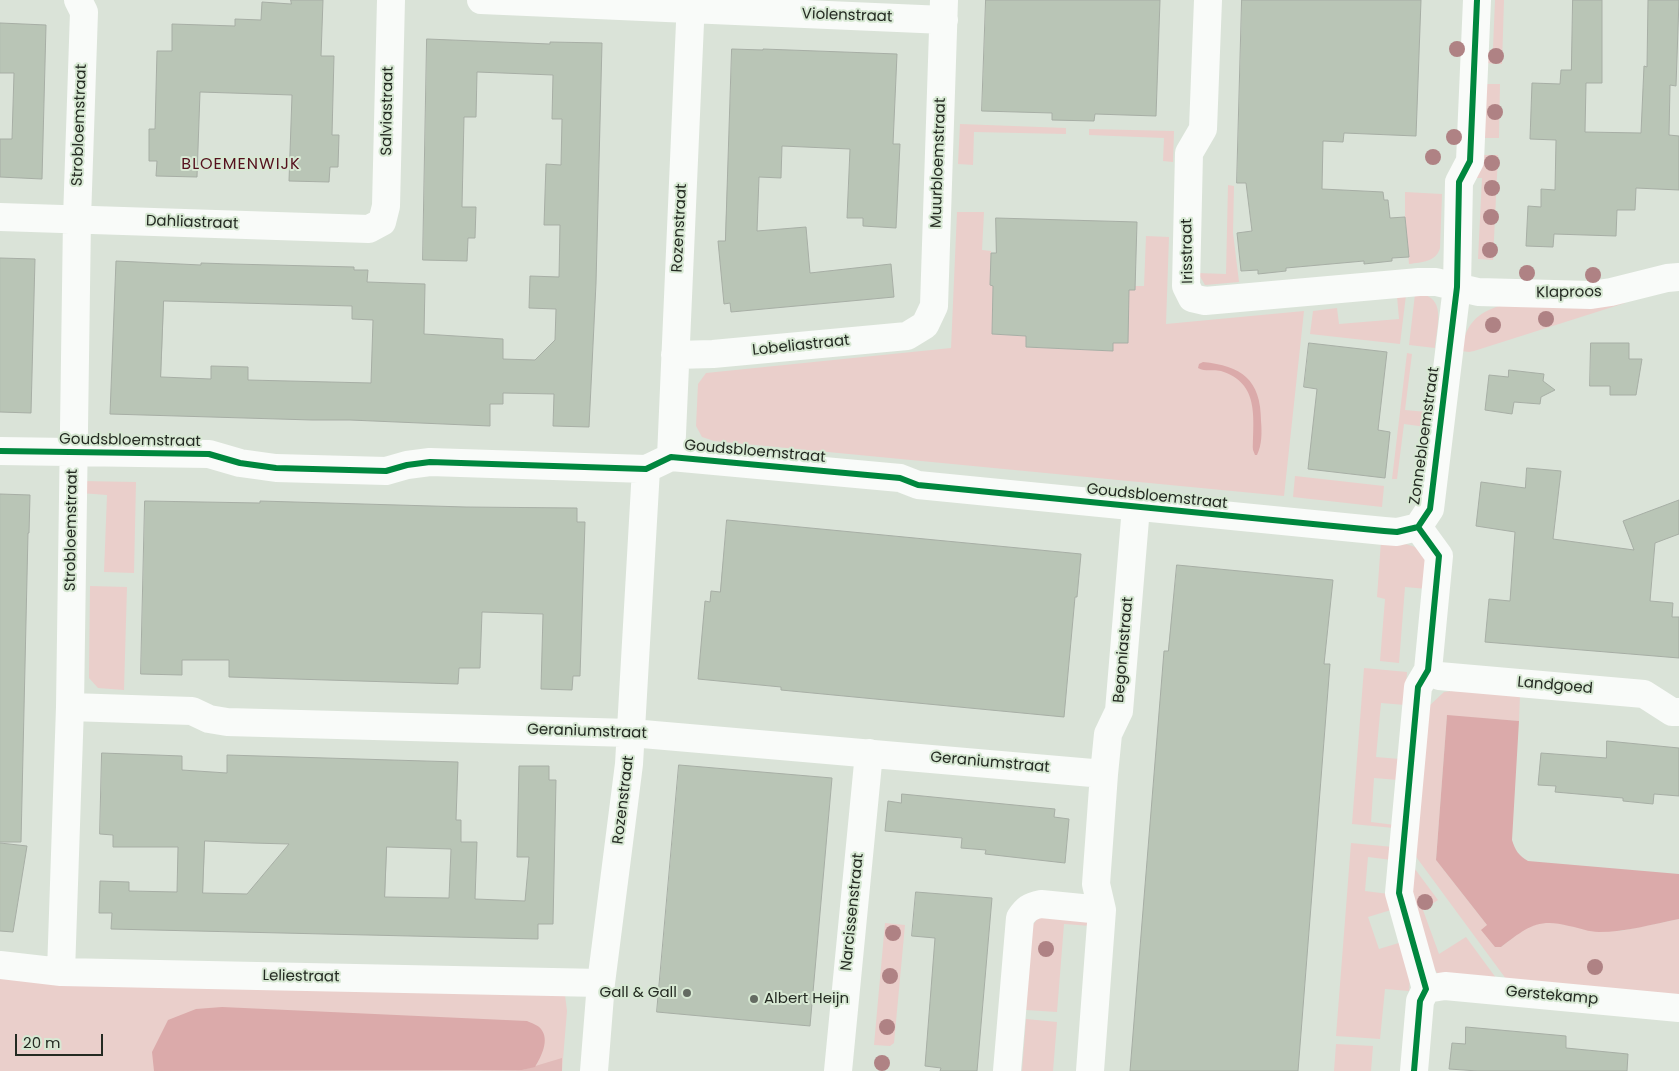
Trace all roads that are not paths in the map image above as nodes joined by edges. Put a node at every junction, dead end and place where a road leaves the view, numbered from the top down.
1 (78, 0) edge
2 (391, 0) edge
3 (481, 0) edge
4 (1208, 0) edge
5 (1477, 0) edge
6 (690, 5) edge
7 (944, 10) edge
8 (0, 217) edge
9 (77, 220) junction
10 (382, 222) joint
11 (1679, 276) edge
12 (1457, 287) junction
13 (925, 325) joint
14 (675, 355) junction
15 (0, 451) edge
16 (73, 452) junction
17 (671, 457) junction
18 (646, 469) junction
19 (1136, 507) junction
20 (1418, 527) junction
21 (1428, 670) junction
22 (70, 706) junction
23 (1679, 712) edge
24 (631, 733) junction
25 (869, 753) junction
26 (1104, 774) junction
27 (1102, 910) junction
28 (0, 965) edge
29 (61, 972) junction
30 (602, 983) junction
31 (1426, 989) junction
32 (1679, 1008) edge
33 (594, 1071) edge
34 (838, 1071) edge
35 (1007, 1071) edge
36 (1090, 1071) edge
37 (1414, 1071) edge

1 - 9 street, Strobloemstraat
2 - 10 street, Salviastraat
3 - 6 street, Violenstraat
4 - 12 street, Irisstraat
5 - 12 street, Zonnebloemstraat
6 - 7 street, Violenstraat
6 - 14 street, Rozenstraat
7 - 13 street, Muurbloemstraat
8 - 9 street, Dahliastraat
9 - 10 street, Dahliastraat
9 - 16 street, Strobloemstraat
11 - 12 street, Klaproos
12 - 20 street, Zonnebloemstraat
13 - 14 street, Lobeliastraat
14 - 17 street, Rozenstraat
15 - 16 street, Goudsbloemstraat
16 - 18 street, Goudsbloemstraat
16 - 22 street, Strobloemstraat
17 - 18 street, Goudsbloemstraat
17 - 19 street, Goudsbloemstraat
18 - 24 street, Rozenstraat
19 - 20 street, Goudsbloemstraat
19 - 26 street, Begoniastraat
20 - 21 street, Zonnebloemstraat
21 - 23 street, Landgoed
21 - 31 street, Zonnebloemstraat
22 - 24 street, Geraniumstraat
22 - 29 street, Strobloemstraat
24 - 25 street, Geraniumstraat
24 - 30 street, Rozenstraat
25 - 26 street, Geraniumstraat
25 - 34 street, Narcissenstraat
26 - 27 street, Begoniastraat
27 - 35 street
27 - 36 street, Begoniastraat
28 - 29 street, Leliestraat
29 - 30 street, Leliestraat
30 - 33 street, Rozenstraat
31 - 32 street, Gerstekamp
31 - 37 street

